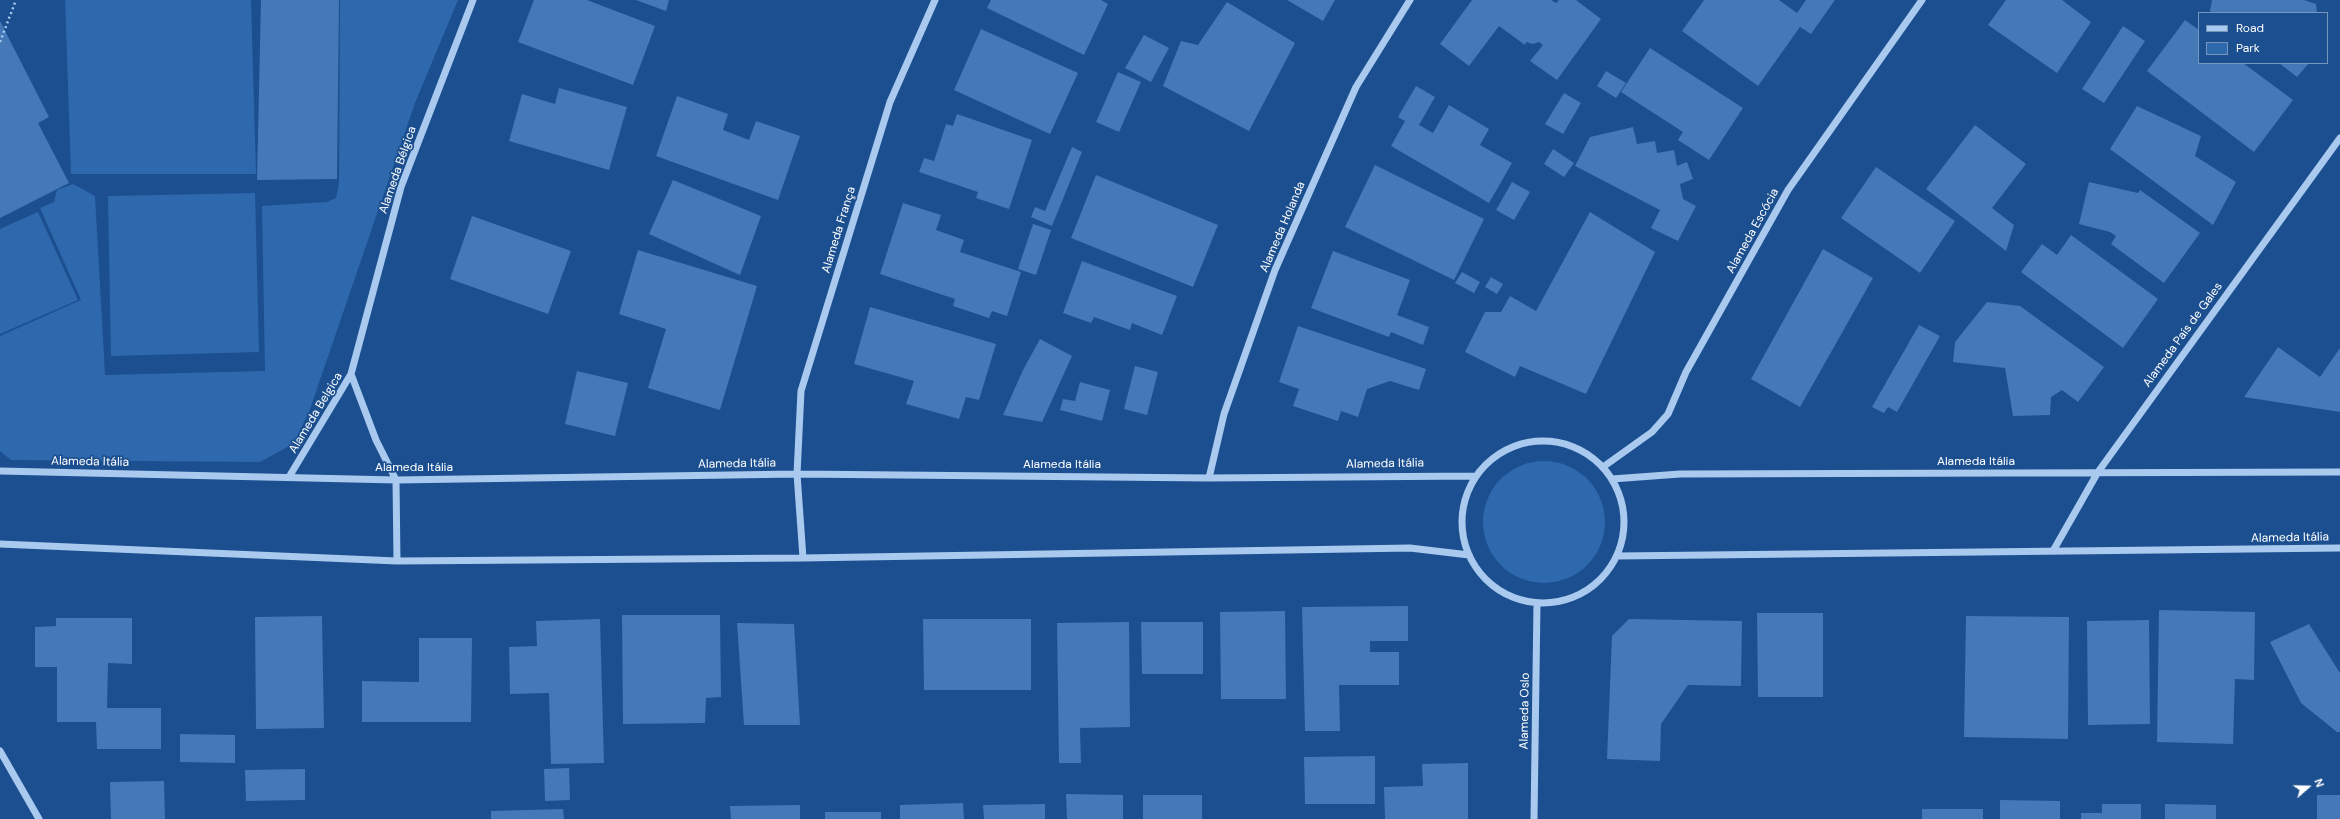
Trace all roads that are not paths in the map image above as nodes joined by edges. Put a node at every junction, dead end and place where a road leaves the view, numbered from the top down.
1 (473, 0) edge
2 (935, 0) edge
3 (1410, 0) edge
4 (1922, 0) edge
5 (2340, 138) edge
6 (351, 374) junction
7 (1603, 467) junction
8 (0, 471) edge
9 (2098, 472) junction
10 (2340, 472) edge
11 (797, 474) junction
12 (1475, 476) junction
13 (289, 477) junction
14 (1209, 478) junction
15 (1612, 479) junction
16 (396, 480) junction
17 (0, 544) edge
18 (2340, 548) edge
19 (2053, 551) junction
20 (1469, 554) junction
21 (1617, 556) junction
22 (803, 558) junction
23 (397, 561) junction
24 (1537, 603) junction
25 (0, 751) edge
26 (39, 819) edge
27 (1534, 819) edge

1 - 6 street, Alameda Bélgica
2 - 11 street, Alameda França
3 - 14 street, Alameda Holanda
4 - 7 street, Alameda Escócia
5 - 9 street, Alameda País de Gales
6 - 13 street, Alameda Belgica
6 - 16 street, Alameda Belgica
7 - 12 street
7 - 15 street
8 - 13 street, Alameda Itália
9 - 10 street, Alameda Itália
9 - 15 street, Alameda Itália
9 - 19 street, Alameda País de Gales
11 - 14 street, Alameda Itália
11 - 16 street, Alameda Itália
11 - 22 street, Alameda França
12 - 14 street, Alameda Itália
12 - 20 street
13 - 16 street, Alameda Itália
15 - 21 street
16 - 23 street
17 - 23 street
18 - 19 street, Alameda Itália
19 - 21 street, Alameda Itália
20 - 22 street
20 - 24 street
21 - 24 street
22 - 23 street
24 - 27 street, Alameda Oslo
25 - 26 street

